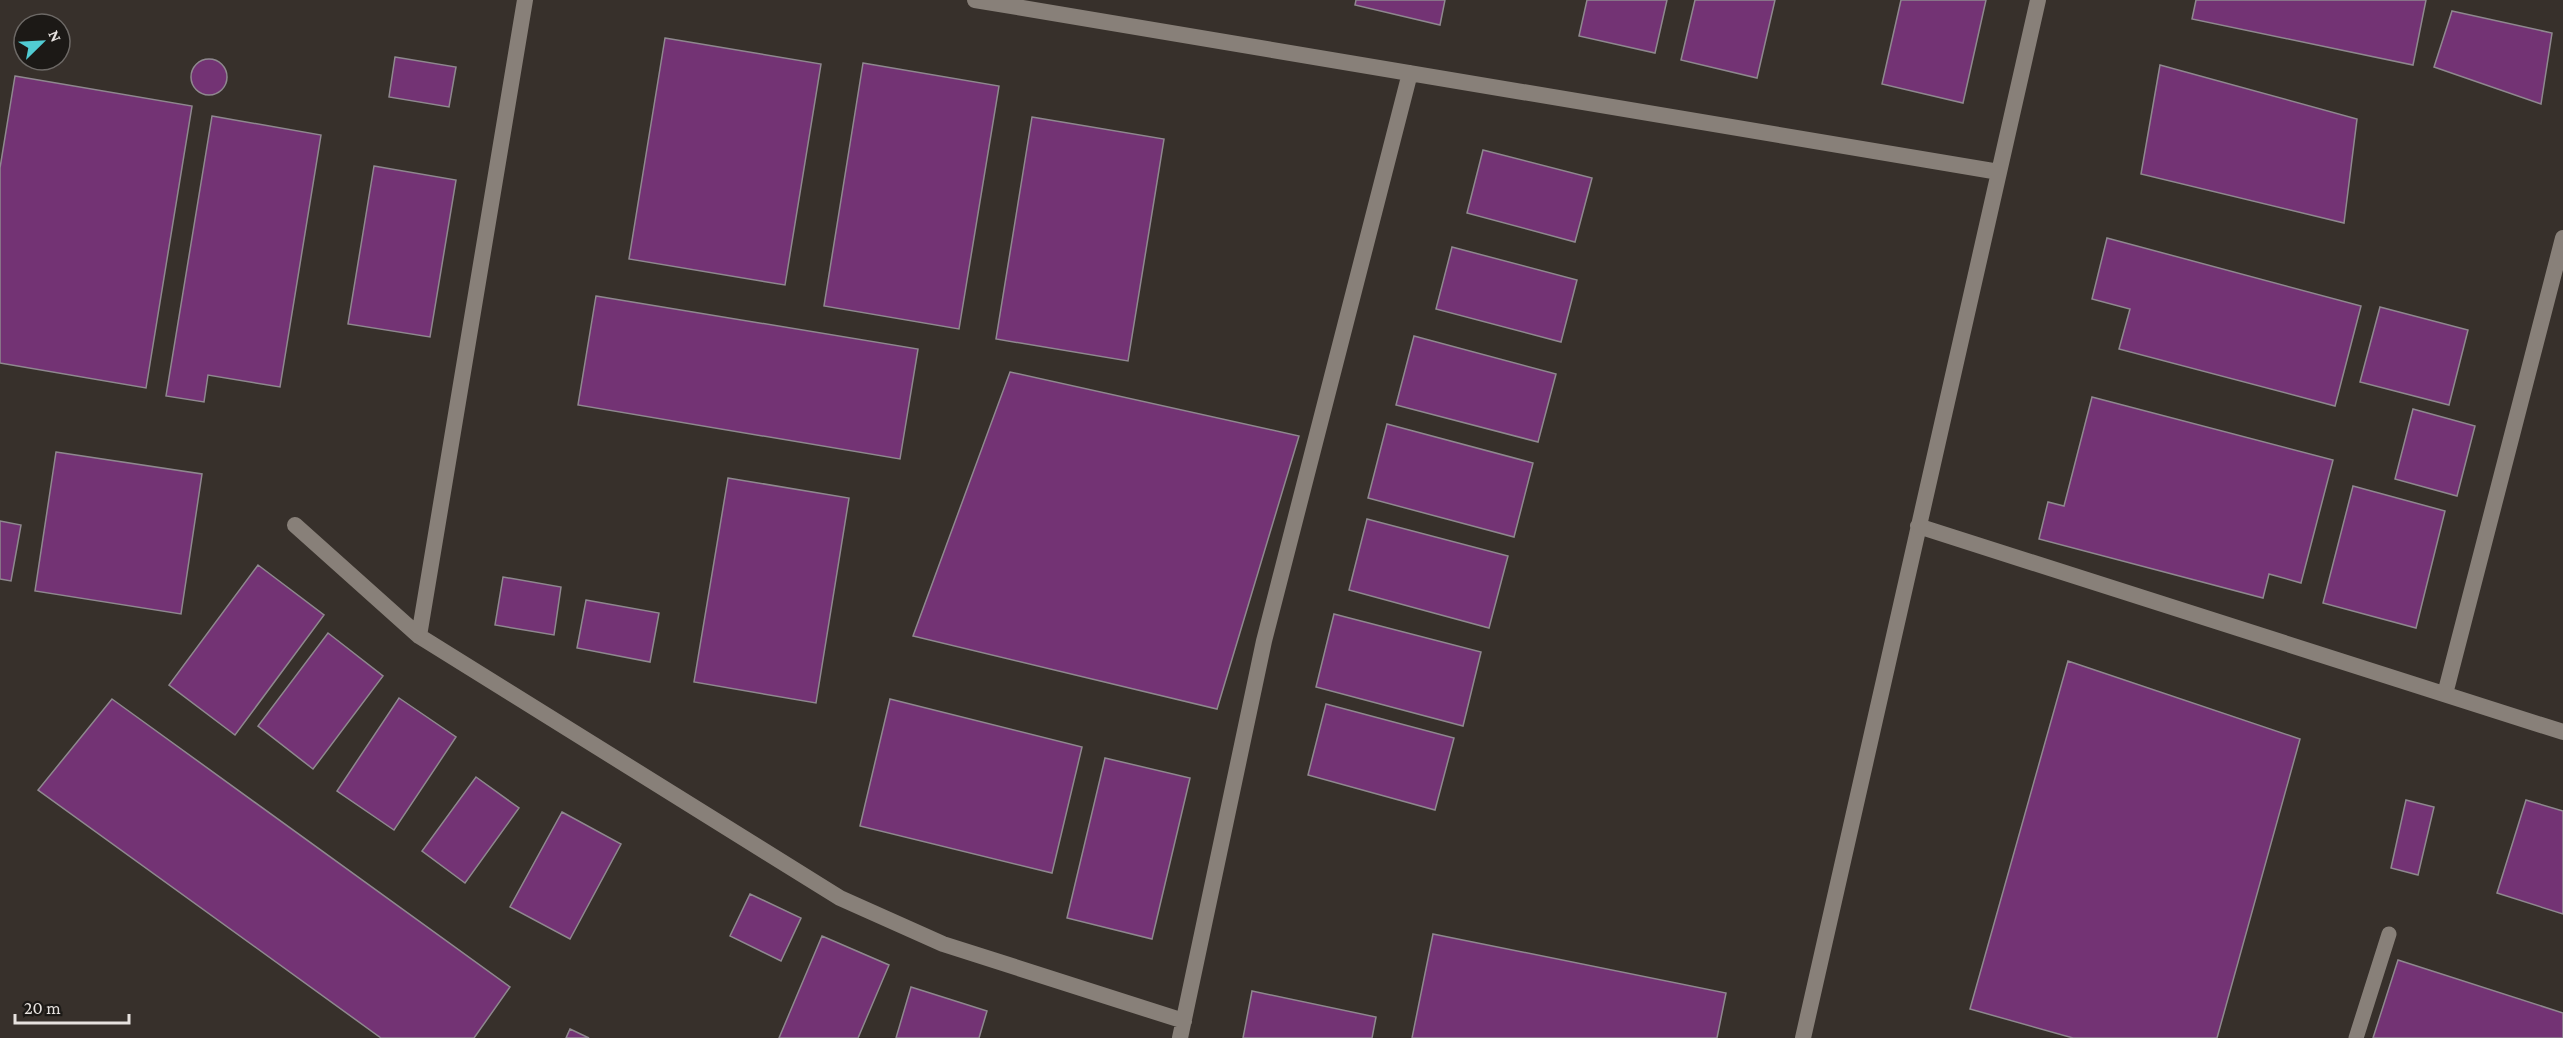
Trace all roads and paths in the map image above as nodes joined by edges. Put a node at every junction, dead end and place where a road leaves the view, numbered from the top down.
1 (525, 0) edge
2 (975, 0) edge
3 (2038, 0) edge
4 (1410, 73) junction
5 (1999, 172) junction
6 (2563, 238) edge
7 (295, 525) dead end
8 (1918, 526) junction
9 (419, 636) junction
10 (2445, 694) junction
11 (2563, 732) edge
12 (2389, 934) dead end
13 (1184, 1021) junction
14 (1180, 1038) edge
15 (1803, 1038) edge
16 (2356, 1038) edge

1 - 9 street
2 - 4 street
3 - 5 street
4 - 5 street
4 - 13 street
5 - 8 street
6 - 10 street
7 - 9 street
8 - 10 street
8 - 15 street
9 - 13 street
10 - 11 street
12 - 16 lane
13 - 14 street

